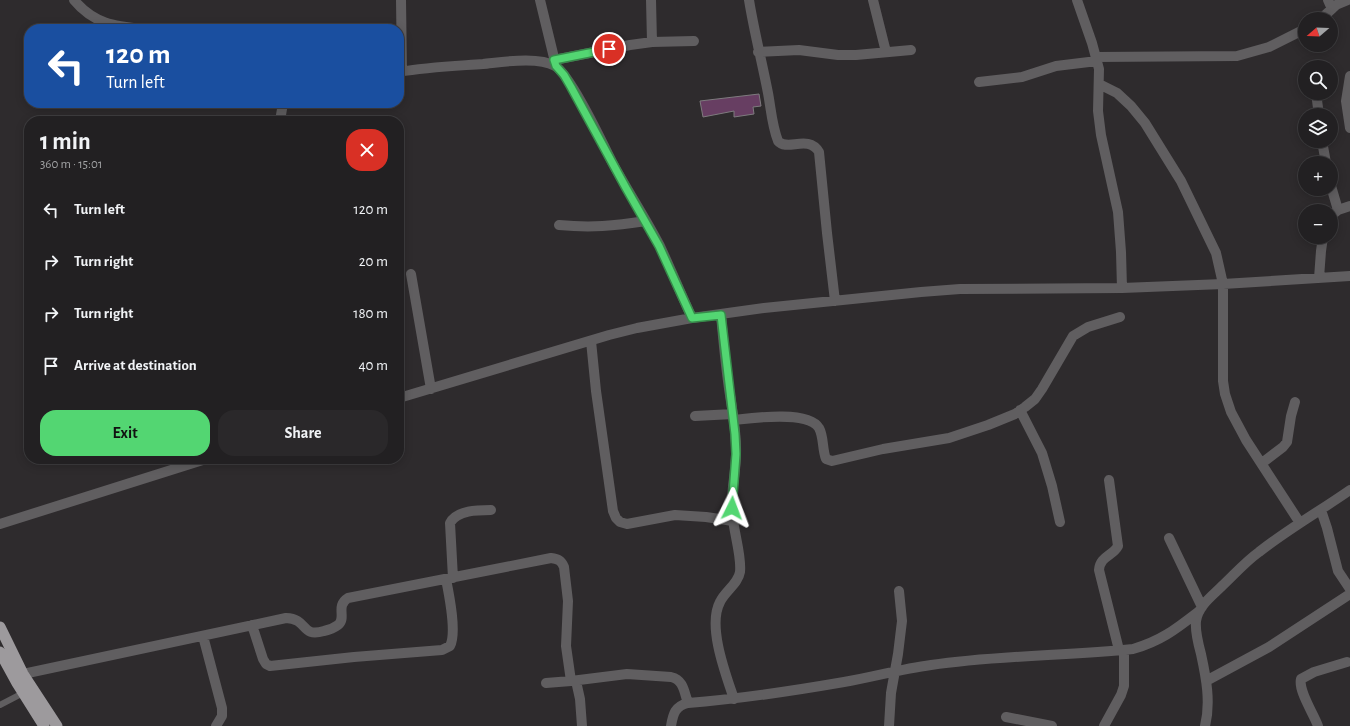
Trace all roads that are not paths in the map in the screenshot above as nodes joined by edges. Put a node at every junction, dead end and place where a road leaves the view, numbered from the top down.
1 (74, 0) edge
2 (401, 0) edge
3 (540, 0) edge
4 (651, 0) edge
5 (749, 0) edge
6 (873, 0) edge
7 (1076, 0) edge
8 (1348, 0) edge
9 (1330, 5) edge
10 (109, 24) edge
11 (401, 24) edge
12 (1298, 32) edge
13 (694, 41) dead end
14 (652, 42) junction
15 (911, 50) dead end
16 (758, 52) junction
17 (886, 52) junction
18 (1097, 59) junction
19 (555, 63) junction
20 (404, 71) edge
21 (1350, 76) edge
22 (979, 82) dead end
23 (1099, 84) junction
24 (1350, 128) edge
25 (1350, 206) edge
26 (1338, 212) edge
27 (646, 221) junction
28 (559, 225) dead end
29 (1321, 244) edge
30 (411, 274) dead end
31 (1350, 276) edge
32 (1319, 278) junction
33 (1223, 284) junction
34 (1122, 288) junction
35 (835, 301) junction
36 (721, 315) junction
37 (1120, 317) dead end
38 (692, 318) junction
39 (591, 341) junction
40 (431, 389) junction
41 (404, 397) edge
42 (1295, 402) dead end
43 (1020, 410) junction
44 (695, 416) dead end
45 (734, 417) junction
46 (1262, 463) junction
47 (190, 464) edge
48 (1109, 480) dead end
49 (1350, 490) edge
50 (491, 510) dead end
51 (1321, 510) junction
52 (733, 521) junction
53 (1060, 522) dead end
54 (1300, 523) junction
55 (0, 524) edge
56 (1169, 538) dead end
57 (450, 579) junction
58 (1350, 589) edge
59 (899, 591) dead end
60 (1350, 594) edge
61 (1200, 609) junction
62 (252, 625) junction
63 (0, 627) edge
64 (203, 636) junction
65 (1121, 650) junction
66 (0, 652) edge
67 (1347, 662) dead end
68 (895, 672) junction
69 (23, 674) junction
70 (574, 681) junction
71 (1206, 681) junction
72 (546, 683) dead end
73 (23, 693) junction
74 (734, 699) junction
75 (688, 703) junction
76 (0, 705) edge
77 (1006, 717) dead end
78 (44, 726) edge
79 (57, 726) edge
80 (216, 726) edge
81 (582, 726) edge
82 (671, 726) edge
83 (889, 726) edge
84 (1052, 726) edge
85 (1104, 726) edge
86 (1205, 726) edge
87 (1318, 726) edge

1 - 10 street
2 - 11 street
3 - 19 street
4 - 14 street
5 - 16 street
6 - 17 street
7 - 18 street
8 - 9 street
12 - 18 street
13 - 14 street
14 - 19 street
15 - 17 street
16 - 17 street
16 - 35 street
18 - 22 street
18 - 23 street
19 - 20 street
19 - 27 street
21 - 24 street
23 - 33 street
23 - 34 street
25 - 26 street
27 - 28 street
27 - 38 street
29 - 32 street
30 - 40 street
31 - 32 street
32 - 33 street
33 - 34 street
33 - 46 street
34 - 35 street
35 - 36 street
36 - 38 street
36 - 45 street
37 - 43 street
38 - 39 street
39 - 40 street
39 - 52 street
40 - 41 street
42 - 46 street
43 - 45 street
43 - 53 street
44 - 45 street
45 - 52 street
46 - 54 street
47 - 55 street
48 - 65 street
49 - 51 street
50 - 57 street
51 - 54 street
51 - 58 street
52 - 74 street
54 - 61 street
56 - 61 street
57 - 62 street
57 - 62 street
57 - 70 street
59 - 68 street
60 - 71 street
61 - 65 street
61 - 71 street
62 - 64 street
63 - 69 highway
64 - 69 street
64 - 80 street
65 - 68 street
65 - 85 street
66 - 73 highway
67 - 87 street
68 - 74 street
68 - 83 street
69 - 79 highway
70 - 72 street
70 - 75 street
70 - 81 street
71 - 86 street
73 - 76 lane
73 - 78 highway
74 - 75 street
75 - 82 street
77 - 84 street

